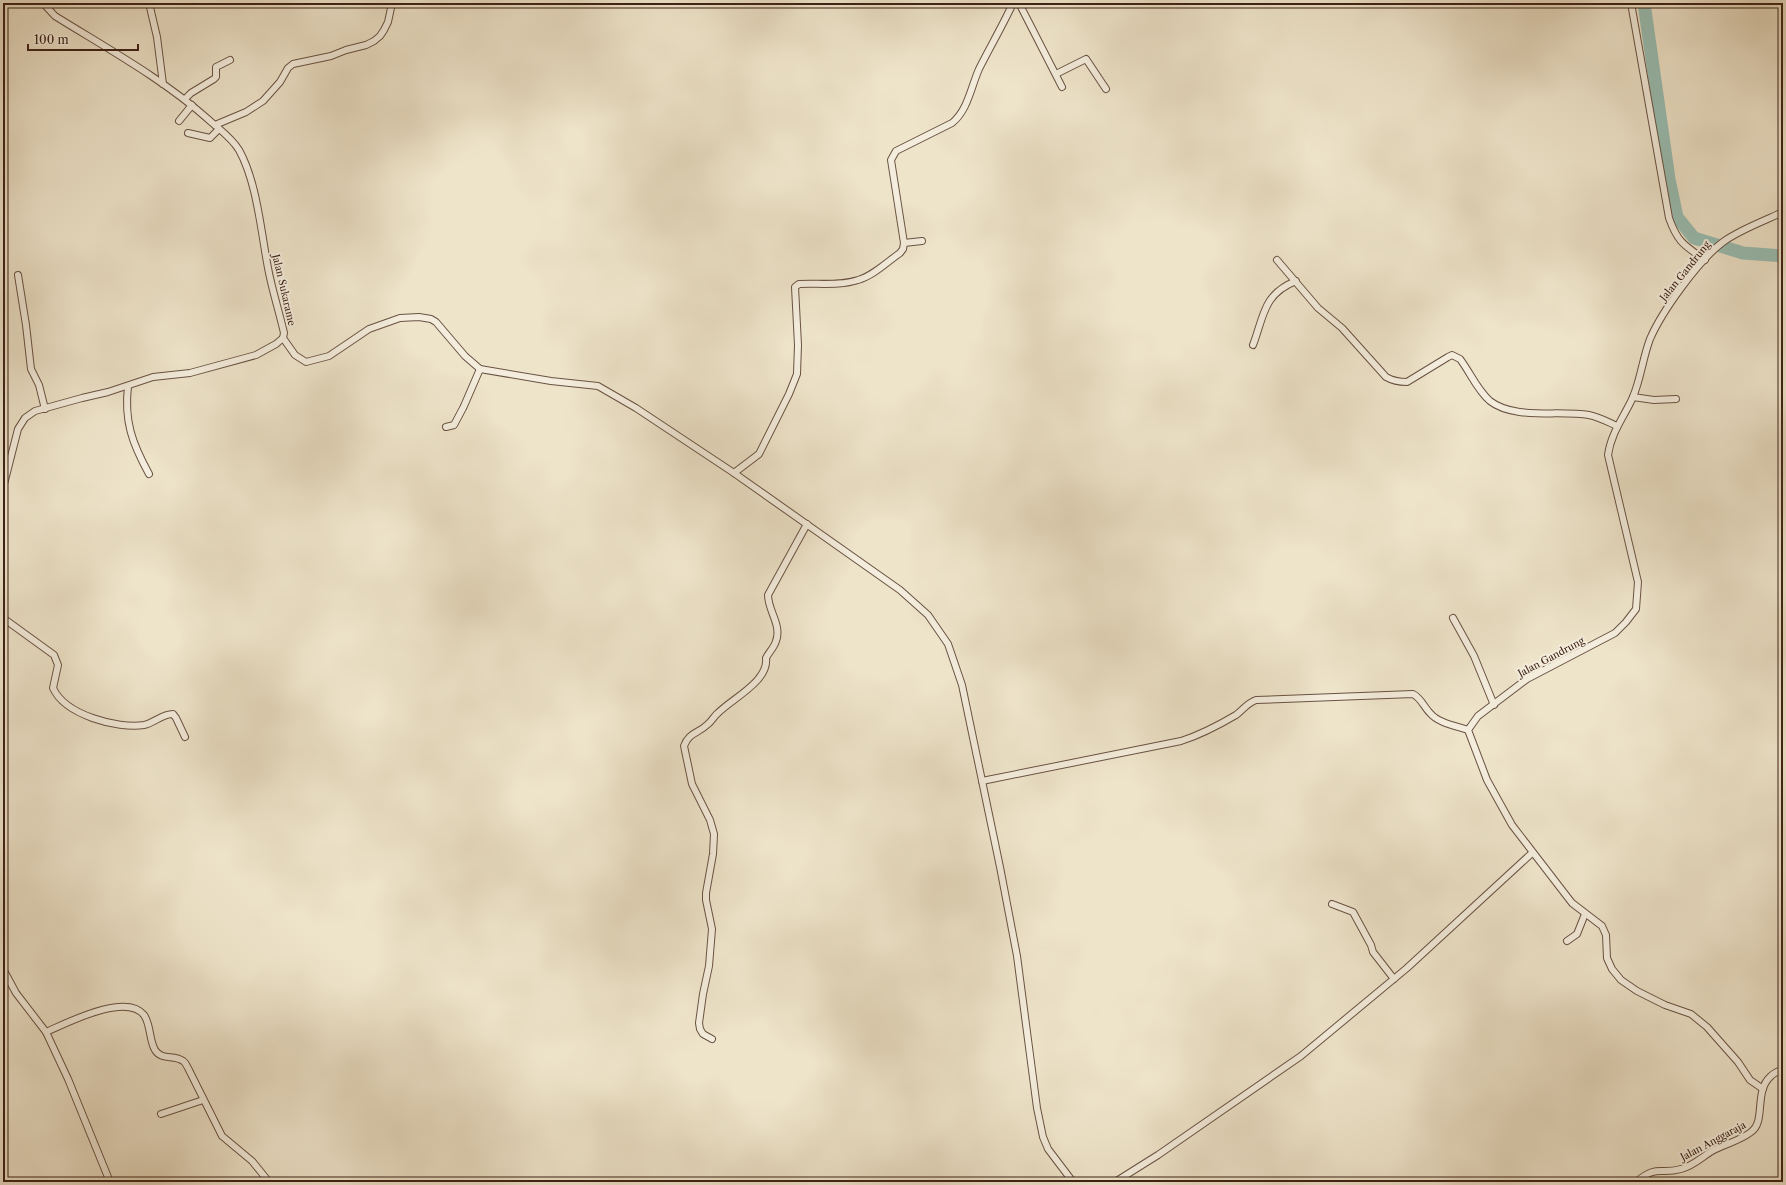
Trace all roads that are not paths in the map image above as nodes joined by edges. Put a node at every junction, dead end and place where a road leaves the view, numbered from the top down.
1 (43, 3) edge
2 (149, 3) edge
3 (392, 3) edge
4 (1013, 3) edge
5 (1019, 3) edge
6 (1631, 3) edge
7 (230, 60) dead end
8 (1056, 74) junction
9 (163, 84) junction
10 (1062, 87) dead end
11 (1106, 89) dead end
12 (185, 99) junction
13 (192, 105) junction
14 (179, 121) dead end
15 (217, 127) junction
16 (188, 133) dead end
17 (1783, 212) edge
18 (922, 241) dead end
19 (904, 243) junction
20 (1707, 257) junction
21 (1277, 260) dead end
22 (18, 275) dead end
23 (1296, 281) junction
24 (283, 338) junction
25 (1253, 345) dead end
26 (480, 369) junction
27 (128, 386) junction
28 (1633, 397) junction
29 (1676, 399) dead end
30 (45, 409) junction
31 (1617, 426) junction
32 (446, 427) dead end
33 (5, 473) edge
34 (734, 473) junction
35 (149, 474) dead end
36 (3, 488) edge
37 (807, 524) junction
38 (3, 618) edge
39 (1453, 618) dead end
40 (1494, 705) junction
41 (1468, 730) junction
42 (185, 737) dead end
43 (982, 781) junction
44 (1532, 853) junction
45 (1332, 904) dead end
46 (1585, 914) junction
47 (1567, 941) dead end
48 (3, 969) edge
49 (1394, 979) junction
50 (46, 1032) junction
51 (712, 1039) dead end
52 (1783, 1069) edge
53 (1763, 1089) junction
54 (203, 1100) junction
55 (161, 1114) dead end
56 (110, 1182) edge
57 (269, 1182) edge
58 (1073, 1182) edge
59 (1115, 1182) edge
60 (1636, 1182) edge

1 - 9 street, Jalan Sukarame
2 - 9 street
3 - 15 street
4 - 19 street
5 - 8 street
6 - 20 street
7 - 12 street
8 - 10 street
8 - 11 street
9 - 12 street, Jalan Sukarame
12 - 13 street, Jalan Sukarame
13 - 14 street
13 - 15 street, Jalan Sukarame
15 - 16 street
15 - 24 street, Jalan Sukarame
17 - 20 street, Jalan Gandrung
18 - 19 street
19 - 34 street
20 - 28 street, Jalan Gandrung
21 - 23 street
22 - 30 street
23 - 25 street
23 - 31 street
24 - 26 street
24 - 27 street, Jalan Sukarame
26 - 32 street
26 - 34 street
27 - 30 street, Jalan Sukarame
27 - 35 street
28 - 29 street
28 - 31 street, Jalan Gandrung
30 - 33 street, Jalan Sukarame
31 - 40 street, Jalan Gandrung
33 - 36 street, Jalan Sukarame
34 - 37 street
37 - 43 street
37 - 51 street
38 - 42 street
39 - 40 street
40 - 41 street, Jalan Gandrung
41 - 43 street
41 - 44 street
43 - 58 street
44 - 46 street
44 - 49 street
45 - 49 street
46 - 47 street
46 - 53 street
48 - 50 street
49 - 59 street
50 - 54 street
50 - 56 street
52 - 53 street, Jalan Anggaraja
53 - 60 street, Jalan Anggaraja
54 - 55 street
54 - 57 street

